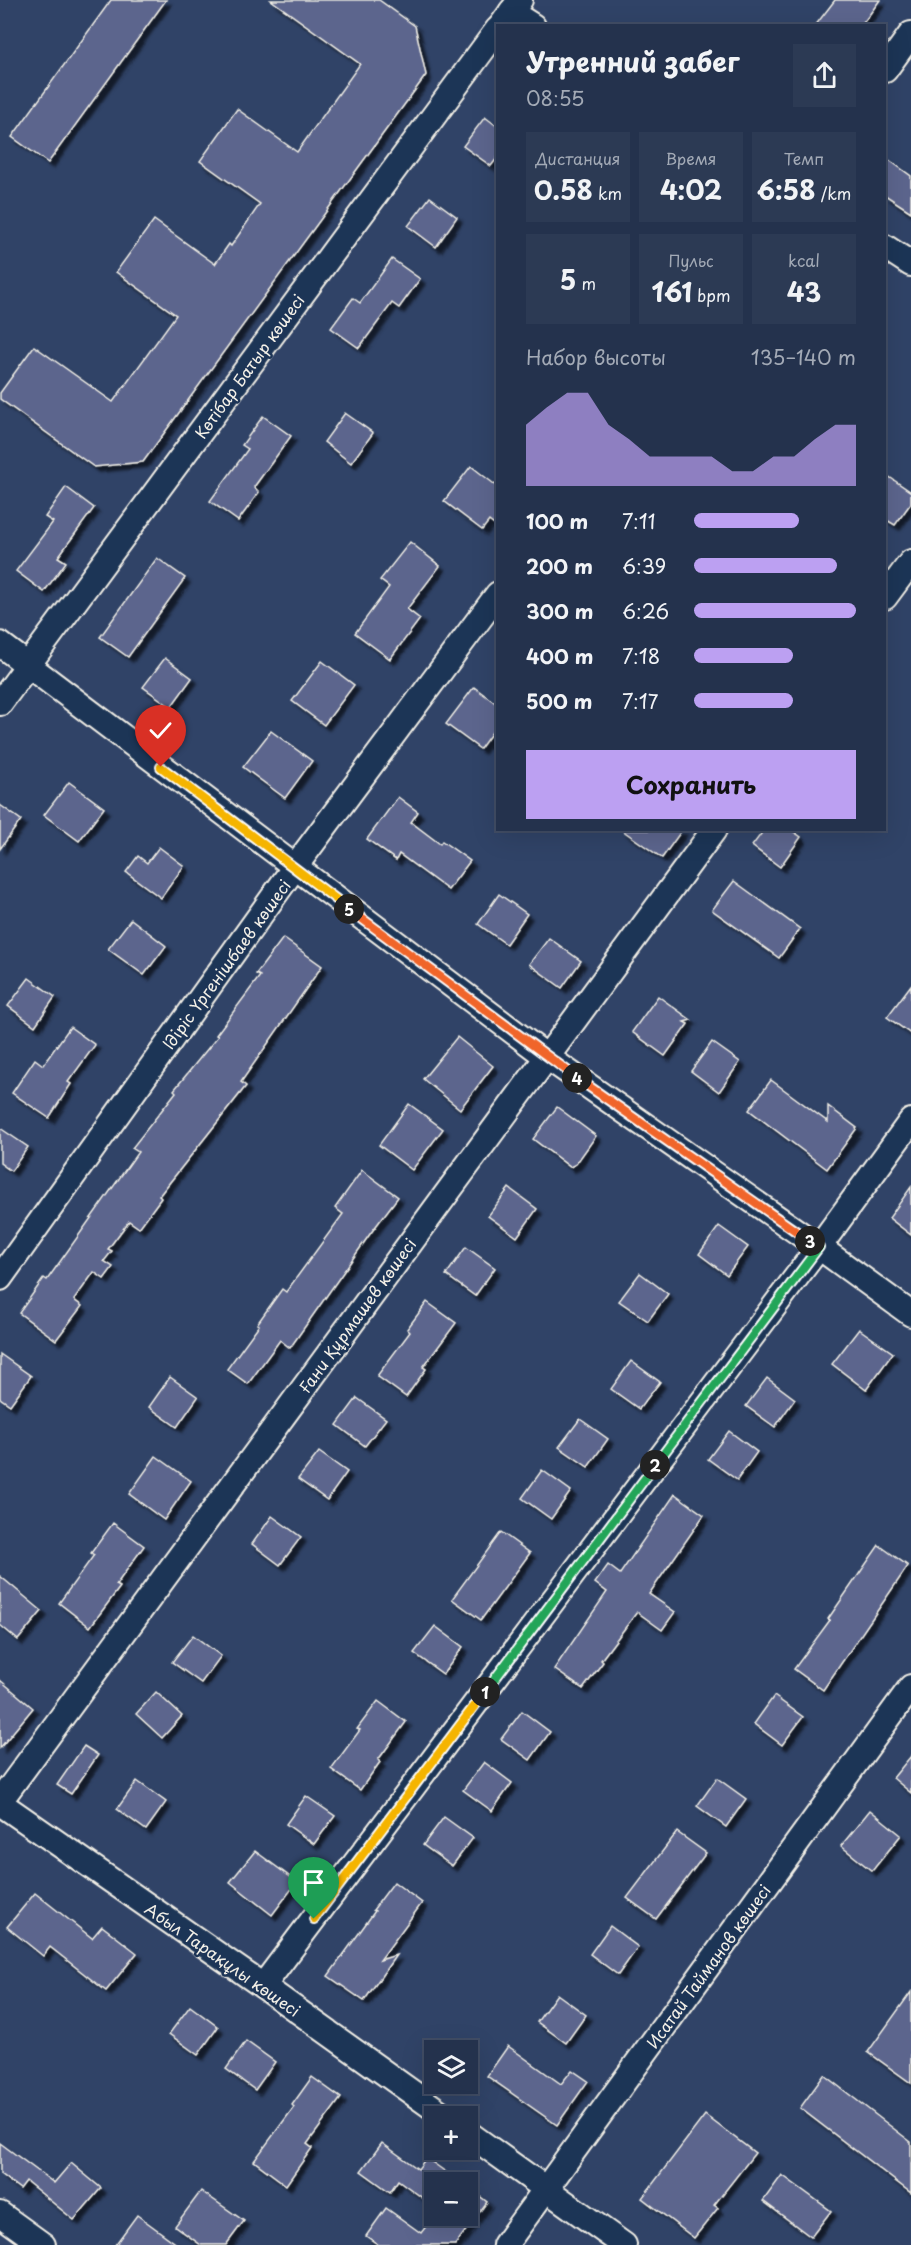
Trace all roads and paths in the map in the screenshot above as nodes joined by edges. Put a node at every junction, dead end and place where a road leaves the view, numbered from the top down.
1 (507, 17) edge
2 (526, 24) edge
3 (496, 32) edge
4 (911, 34) edge
5 (886, 69) edge
6 (886, 248) edge
7 (911, 264) edge
8 (911, 562) edge
9 (886, 596) edge
10 (496, 597) edge
11 (0, 644) edge
12 (28, 666) junction
13 (0, 703) edge
14 (713, 831) edge
15 (294, 868) junction
16 (547, 1057) junction
17 (911, 1121) edge
18 (819, 1247) junction
19 (0, 1278) edge
20 (911, 1314) edge
21 (911, 1687) edge
22 (0, 1802) edge
23 (263, 1986) junction
24 (431, 2106) edge
25 (478, 2140) edge
26 (545, 2188) junction
27 (0, 2214) edge
28 (43, 2245) edge
29 (505, 2245) edge
30 (624, 2245) edge

1 - 2 street
3 - 12 street, Көтібар Батыр көшесі
4 - 5 street
6 - 7 street
8 - 9 street
10 - 15 street, Ідіріс Үргенішбаев көшесі
11 - 12 street
12 - 13 street, Көтібар Батыр көшесі
12 - 15 street
14 - 16 street, Ғани Құрмашев көшесі
15 - 16 street
15 - 19 street, Ідіріс Үргенішбаев көшесі
16 - 18 street
16 - 22 street, Ғани Құрмашев көшесі
17 - 18 street
18 - 20 street
18 - 23 street
21 - 26 street, Исатай Тайманов көшесі
22 - 23 street, Абыл Тарақұлы көшесі
23 - 24 street, Абыл Тарақұлы көшесі
25 - 26 street
26 - 29 street, Исатай Тайманов көшесі
26 - 30 street
27 - 28 street

